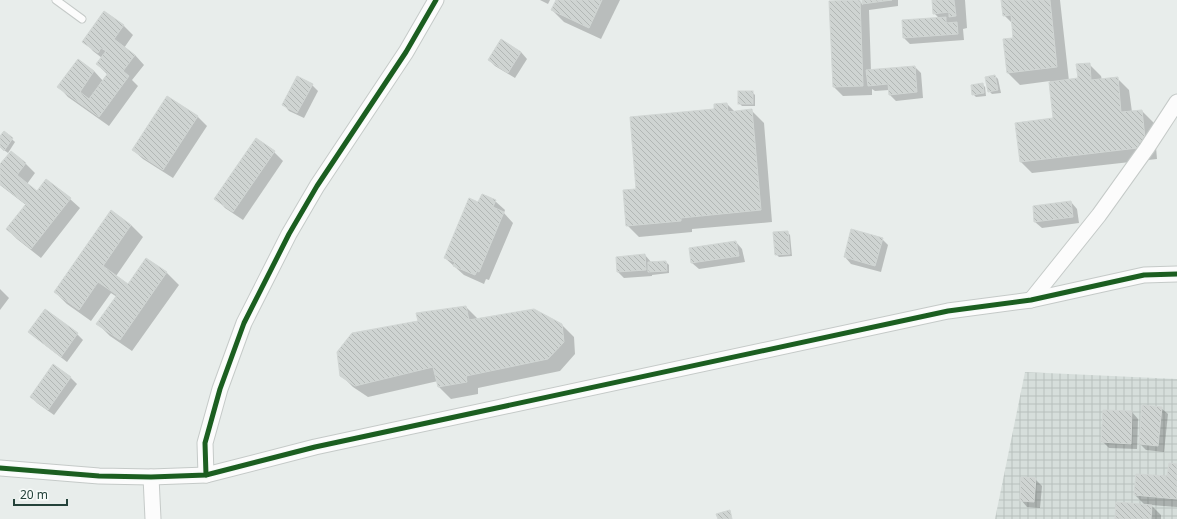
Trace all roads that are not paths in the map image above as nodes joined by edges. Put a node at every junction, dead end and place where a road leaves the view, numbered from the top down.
1 (56, 0) edge
2 (436, 0) edge
3 (82, 19) dead end
4 (1177, 102) edge
5 (1177, 274) edge
6 (1031, 300) junction
7 (0, 468) edge
8 (206, 475) junction
9 (151, 476) junction
10 (153, 519) edge

1 - 3 lane
2 - 8 street
4 - 6 street
5 - 6 street
6 - 8 street
7 - 9 street
8 - 9 street
9 - 10 street

